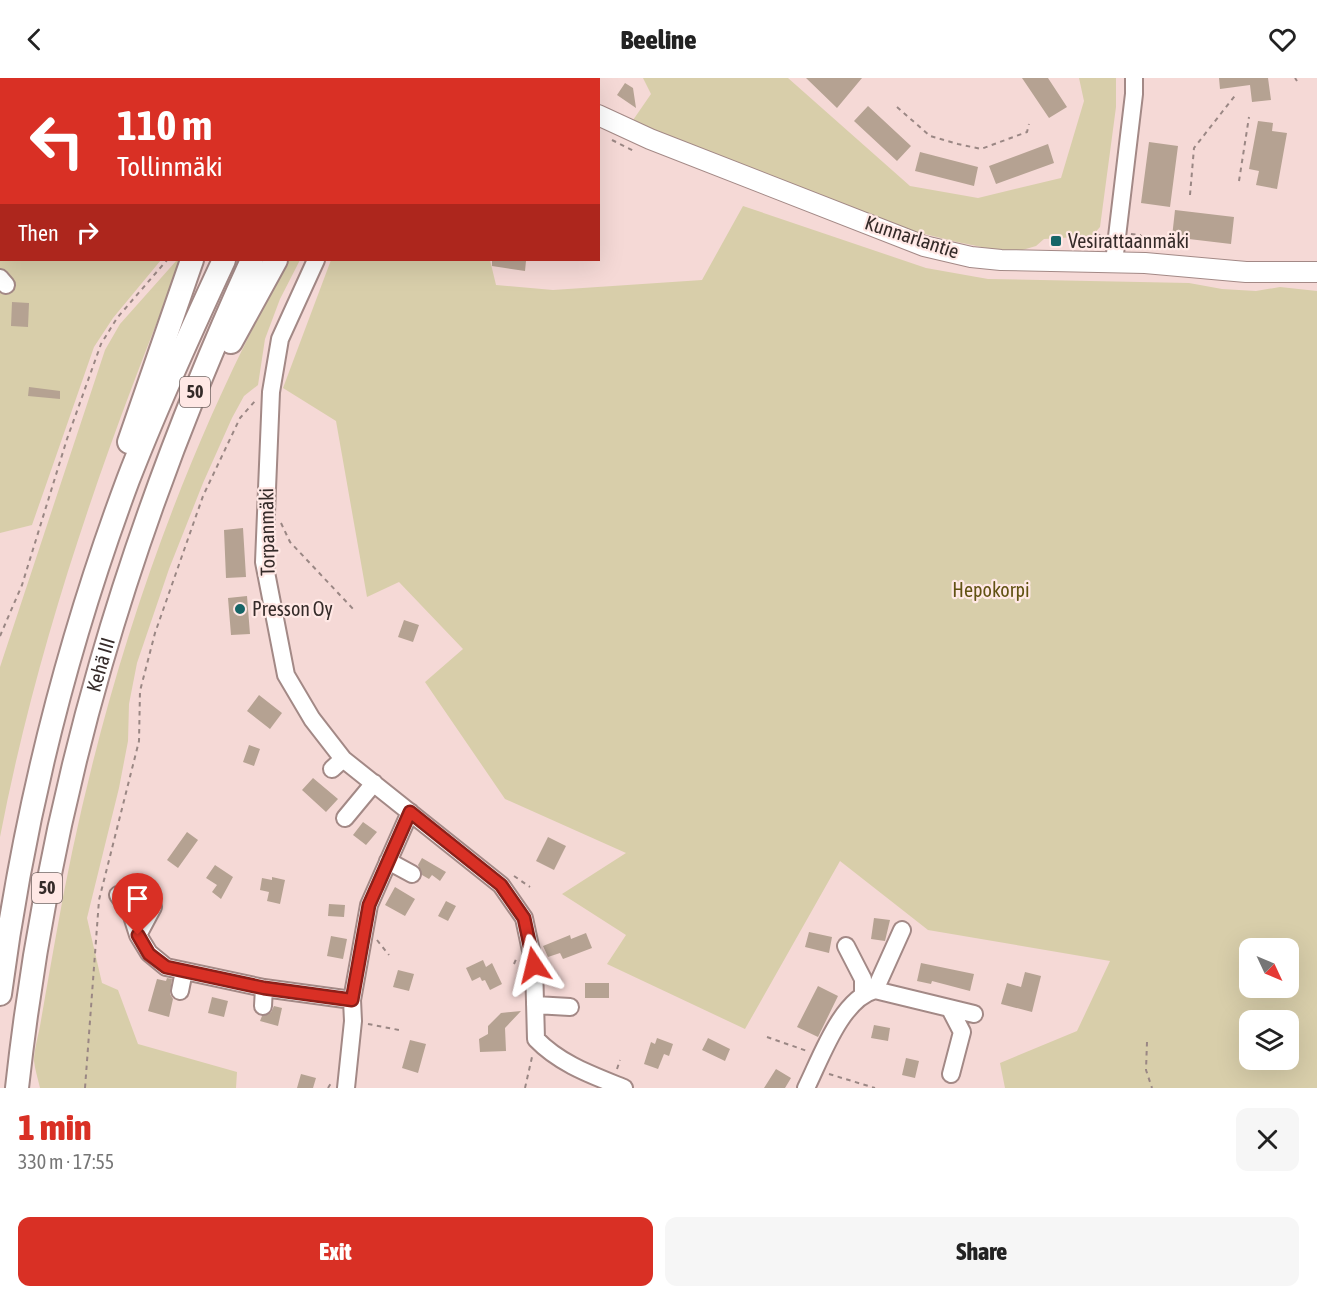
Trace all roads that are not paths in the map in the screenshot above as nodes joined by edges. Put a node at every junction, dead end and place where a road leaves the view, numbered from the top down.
1 (1134, 78) edge
2 (600, 116) edge
3 (192, 261) edge
4 (224, 261) edge
5 (252, 261) edge
6 (275, 261) edge
7 (316, 261) edge
8 (1114, 262) junction
9 (1317, 272) edge
10 (162, 473) junction
11 (90, 592) junction
12 (374, 783) junction
13 (410, 812) junction
14 (345, 818) dead end
15 (388, 861) junction
16 (412, 874) dead end
17 (118, 895) dead end
18 (153, 907) dead end
19 (902, 930) dead end
20 (138, 935) junction
21 (846, 946) dead end
22 (184, 971) junction
23 (264, 988) junction
24 (180, 991) dead end
25 (869, 992) junction
26 (0, 994) edge
27 (352, 1000) junction
28 (535, 1005) junction
29 (262, 1006) dead end
30 (570, 1007) dead end
31 (951, 1009) junction
32 (974, 1014) dead end
33 (951, 1074) dead end
34 (17, 1088) edge
35 (346, 1088) edge
36 (624, 1088) edge
37 (806, 1088) edge

1 - 8 street
2 - 8 main road, Kunnarlantie
3 - 11 highway
4 - 11 highway, Kehä III / 50
5 - 10 highway, Kehä III / 50
6 - 10 highway
7 - 12 street, Torpanmäki
8 - 9 main road, Kunnarlantie
10 - 34 highway, Kehä III / 50
11 - 26 highway, Kehä III / 50
12 - 13 street, Torpanmäki
12 - 14 street
13 - 15 street
13 - 28 street, Torpanmäki
15 - 16 street
15 - 27 street
17 - 20 street
18 - 20 street
19 - 25 street
20 - 22 street
21 - 25 street
22 - 23 street
22 - 24 street
23 - 27 street
23 - 29 street
25 - 31 street
25 - 37 street
27 - 35 street
28 - 30 street
28 - 36 street, Torpanmäki
31 - 32 street
31 - 33 street

